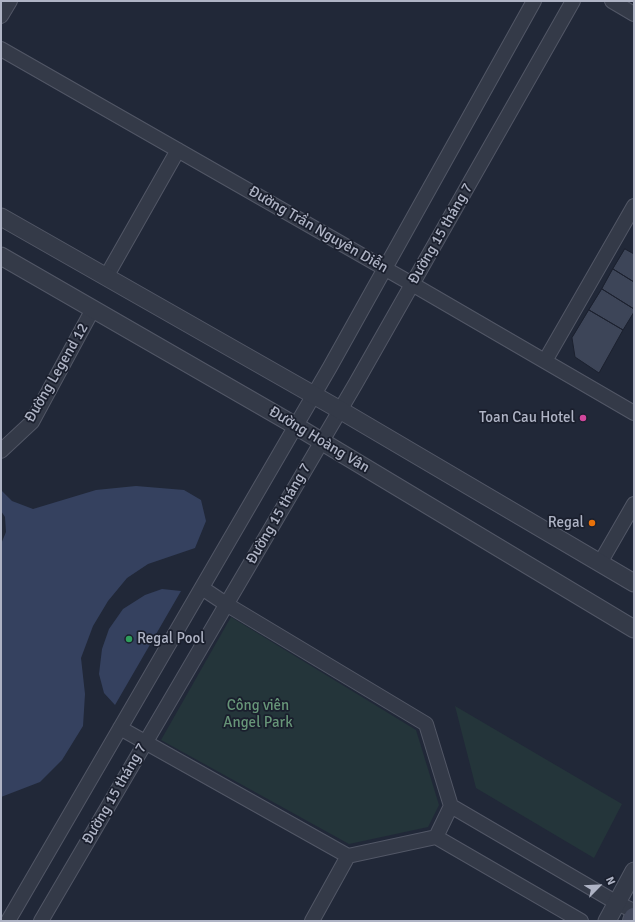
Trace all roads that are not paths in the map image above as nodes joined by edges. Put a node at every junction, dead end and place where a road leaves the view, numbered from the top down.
1 (10, 1) edge
2 (534, 1) edge
3 (572, 1) edge
4 (612, 1) edge
5 (634, 14) edge
6 (1, 16) edge
7 (1, 49) edge
8 (178, 150) junction
9 (634, 206) edge
10 (1, 217) edge
11 (1, 256) edge
12 (385, 269) junction
13 (106, 277) junction
14 (412, 284) junction
15 (94, 309) junction
16 (544, 361) junction
17 (314, 396) junction
18 (340, 410) junction
19 (634, 413) edge
20 (296, 426) junction
21 (322, 441) junction
22 (1, 451) edge
23 (634, 504) edge
24 (600, 563) junction
25 (634, 583) edge
26 (202, 588) junction
27 (226, 604) junction
28 (634, 629) edge
29 (120, 728) junction
30 (146, 742) junction
31 (451, 806) junction
32 (436, 837) junction
33 (348, 856) junction
34 (634, 871) edge
35 (617, 903) junction
36 (634, 911) edge
37 (634, 918) edge
38 (8, 921) edge
39 (41, 921) edge
40 (312, 921) edge
41 (581, 921) edge
42 (607, 921) edge
43 (633, 921) edge

1 - 6 street
2 - 12 street, Đường 15 tháng 7
3 - 14 street, Đường 15 tháng 7
4 - 5 street
7 - 8 street, Đường Trần Nguyên Diễn
8 - 12 street, Đường Trần Nguyên Diễn
8 - 13 street
9 - 16 street
10 - 13 street
11 - 15 street, Đường Hoàng Vân
12 - 14 street, Đường Trần Nguyên Diễn
12 - 17 street, Đường 15 tháng 7
13 - 17 street
14 - 16 street, Đường Trần Nguyên Diễn
14 - 18 street, Đường 15 tháng 7
15 - 20 street, Đường Hoàng Vân
15 - 22 street, Đường Legend 12
16 - 19 street, Đường Trần Nguyên Diễn
17 - 18 street
17 - 20 street, Đường 15 tháng 7
18 - 21 street, Đường 15 tháng 7
18 - 24 street
20 - 21 street, Đường Hoàng Vân
20 - 26 street, Đường 15 tháng 7
21 - 27 street, Đường 15 tháng 7
21 - 28 street, Đường Hoàng Vân
23 - 24 street
24 - 25 street
26 - 27 street
26 - 29 street, Đường 15 tháng 7
27 - 30 street, Đường 15 tháng 7
27 - 31 street
29 - 30 street
29 - 38 street, Đường 15 tháng 7
30 - 33 street
30 - 39 street, Đường 15 tháng 7
31 - 32 street
31 - 35 street
32 - 33 street
32 - 41 street
33 - 40 street
34 - 35 street
35 - 36 street
35 - 42 street
37 - 43 main road

